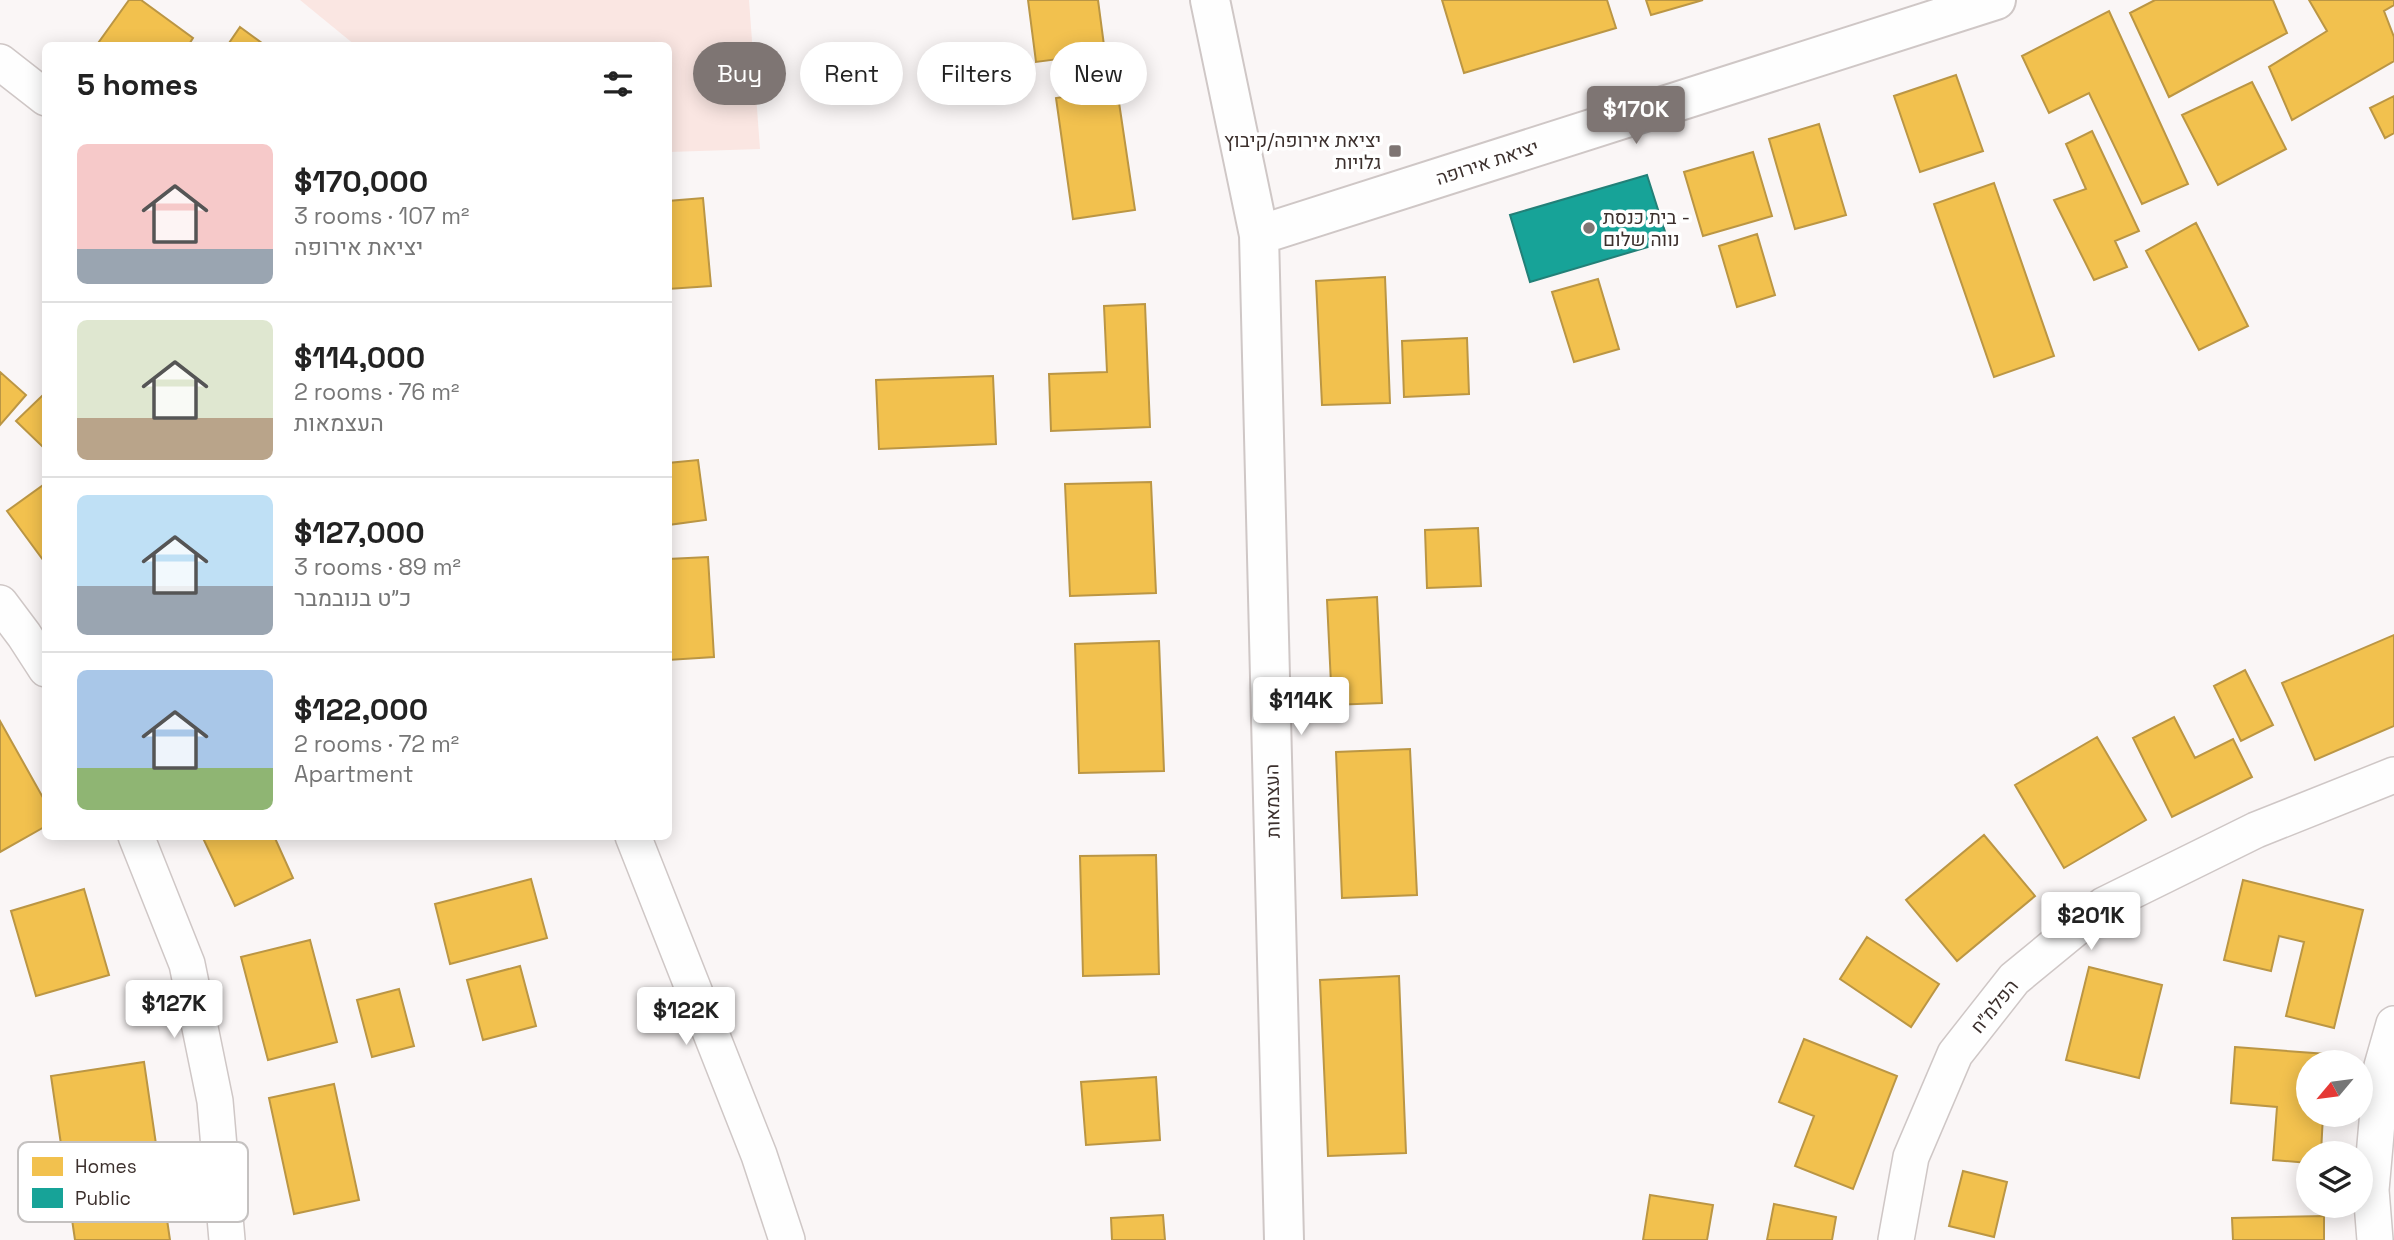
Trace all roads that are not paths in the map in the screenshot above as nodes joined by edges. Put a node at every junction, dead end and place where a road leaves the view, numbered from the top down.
1 (1210, 0) edge
2 (1996, 0) edge
3 (0, 62) edge
4 (42, 95) edge
5 (1259, 235) junction
6 (0, 603) edge
7 (42, 663) edge
8 (2394, 775) edge
9 (138, 840) edge
10 (635, 840) edge
11 (2394, 1024) edge
12 (219, 1142) edge
13 (225, 1222) edge
14 (227, 1240) edge
15 (787, 1240) edge
16 (1284, 1240) edge
17 (1896, 1240) edge
18 (2375, 1240) edge

1 - 5 street, העצמאות
2 - 5 street, יציאת אירופה
3 - 4 street
5 - 16 street, העצמאות
6 - 7 street
8 - 17 street, הפלמ״ח
9 - 12 street
10 - 15 street
11 - 18 street
13 - 14 street

